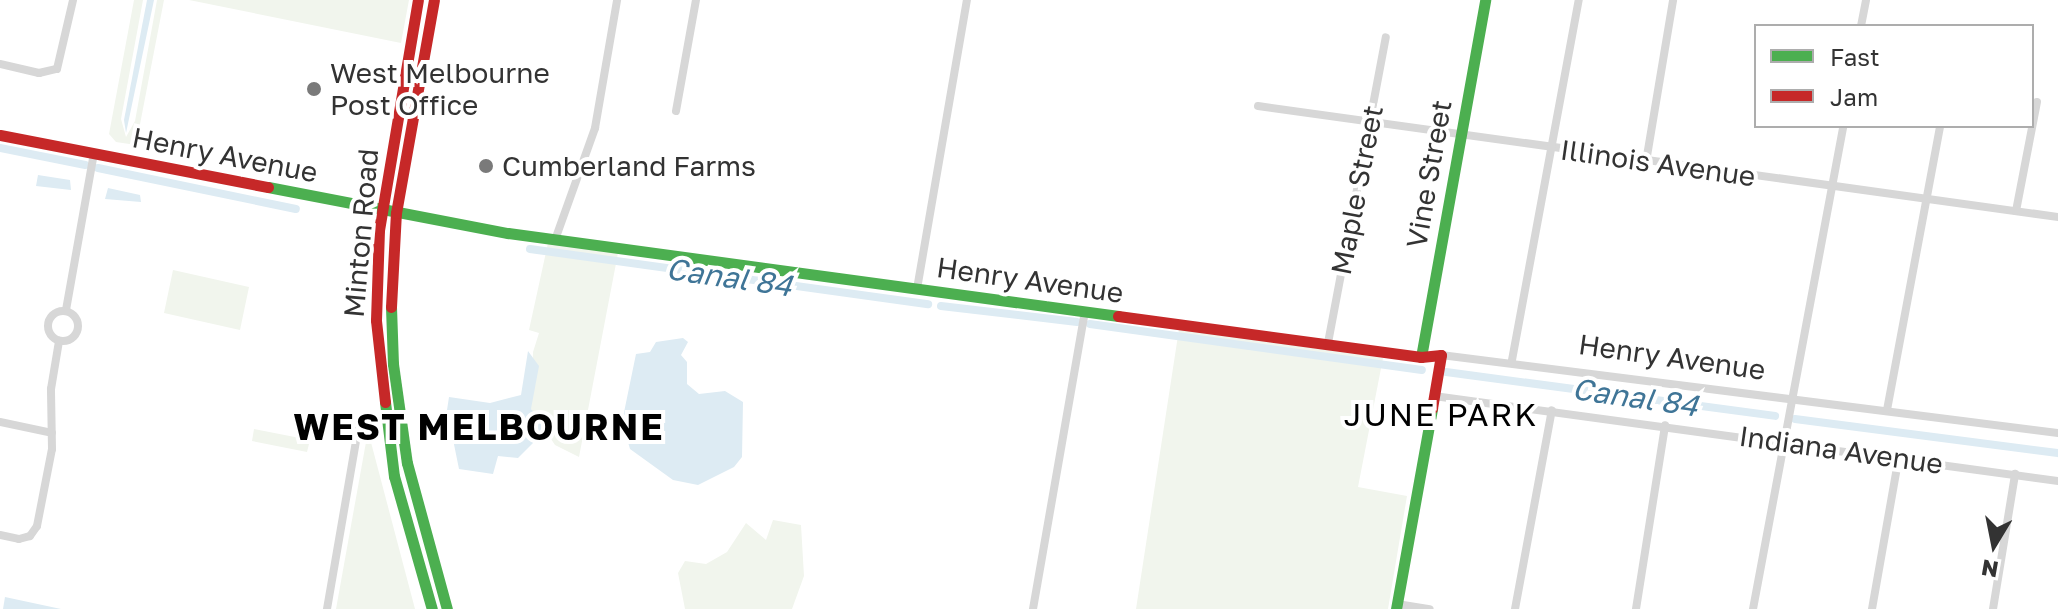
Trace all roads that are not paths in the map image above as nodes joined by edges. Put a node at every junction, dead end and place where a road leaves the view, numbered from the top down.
1 (73, 0) edge
2 (418, 0) edge
3 (434, 0) edge
4 (617, 0) edge
5 (696, 0) edge
6 (967, 0) edge
7 (1485, 0) edge
8 (1579, 0) edge
9 (1673, 0) edge
10 (1866, 0) edge
11 (1861, 24) edge
12 (1386, 37) dead end
13 (0, 64) edge
14 (2037, 102) dead end
15 (1258, 106) dead end
16 (676, 111) dead end
17 (2034, 118) edge
18 (1369, 122) junction
19 (1843, 128) edge
20 (1940, 128) edge
21 (2032, 128) edge
22 (0, 135) edge
23 (1460, 135) junction
24 (1552, 148) junction
25 (94, 153) junction
26 (1646, 162) junction
27 (1832, 186) junction
28 (1927, 199) junction
29 (382, 210) junction
30 (2016, 211) junction
31 (396, 213) junction
32 (2058, 217) edge
33 (555, 240) junction
34 (917, 289) junction
35 (66, 310) junction
36 (1085, 312) junction
37 (59, 341) junction
38 (1328, 343) junction
39 (1441, 355) junction
40 (1421, 357) junction
41 (1512, 360) junction
42 (1434, 396) junction
43 (1790, 397) junction
44 (1552, 410) junction
45 (1887, 410) junction
46 (0, 422) edge
47 (1665, 425) junction
48 (358, 430) dead end
49 (52, 433) junction
50 (2058, 433) edge
51 (1782, 443) junction
52 (1899, 456) junction
53 (408, 469) junction
54 (2015, 474) junction
55 (395, 477) junction
56 (2058, 481) edge
57 (0, 535) edge
58 (1396, 607) edge
59 (327, 609) edge
60 (432, 609) edge
61 (447, 609) edge
62 (1033, 609) edge
63 (1430, 609) edge
64 (1515, 609) edge
65 (1636, 609) edge
66 (1753, 609) edge
67 (1872, 609) edge
68 (1993, 609) edge

1 - 13 street
2 - 29 street, Minton Road
3 - 31 street, Minton Road
4 - 33 street
5 - 16 street
6 - 34 street
7 - 23 street, Vine Street
8 - 24 street
9 - 26 street
10 - 11 street
12 - 18 street, Maple Street
14 - 17 street
15 - 18 street, Illinois Avenue
18 - 23 street, Illinois Avenue
18 - 38 street, Maple Street
19 - 27 street
20 - 28 street
21 - 30 street
22 - 25 street, Henry Avenue
23 - 24 street, Illinois Avenue
23 - 40 street, Vine Street
24 - 26 street, Illinois Avenue
24 - 41 street
25 - 29 street, Henry Avenue
25 - 35 street
26 - 27 street, Illinois Avenue
27 - 28 street, Illinois Avenue
27 - 43 street
28 - 30 street, Illinois Avenue
28 - 45 street
29 - 31 street, Henry Avenue
29 - 55 street, Minton Road
30 - 32 street, Illinois Avenue
31 - 33 street, Henry Avenue
31 - 53 street, Minton Road
33 - 34 street, Henry Avenue
34 - 36 street, Henry Avenue
35 - 37 street
35 - 37 street
36 - 38 street, Henry Avenue
36 - 62 street
37 - 49 street
38 - 40 street, Henry Avenue
39 - 40 street, Henry Avenue
39 - 41 street, Henry Avenue
39 - 42 street
41 - 43 street, Henry Avenue
42 - 44 street, Indiana Avenue
42 - 58 street
43 - 45 street, Henry Avenue
43 - 51 street
44 - 47 street, Indiana Avenue
44 - 64 street
45 - 50 street, Henry Avenue
46 - 49 street
47 - 51 street, Indiana Avenue
47 - 65 street
48 - 59 street
49 - 57 street
51 - 52 street, Indiana Avenue
51 - 66 street
52 - 54 street, Indiana Avenue
52 - 67 street
53 - 55 street
53 - 61 street, Minton Road
54 - 56 street, Indiana Avenue
54 - 68 street
55 - 60 street, Minton Road
58 - 63 street

